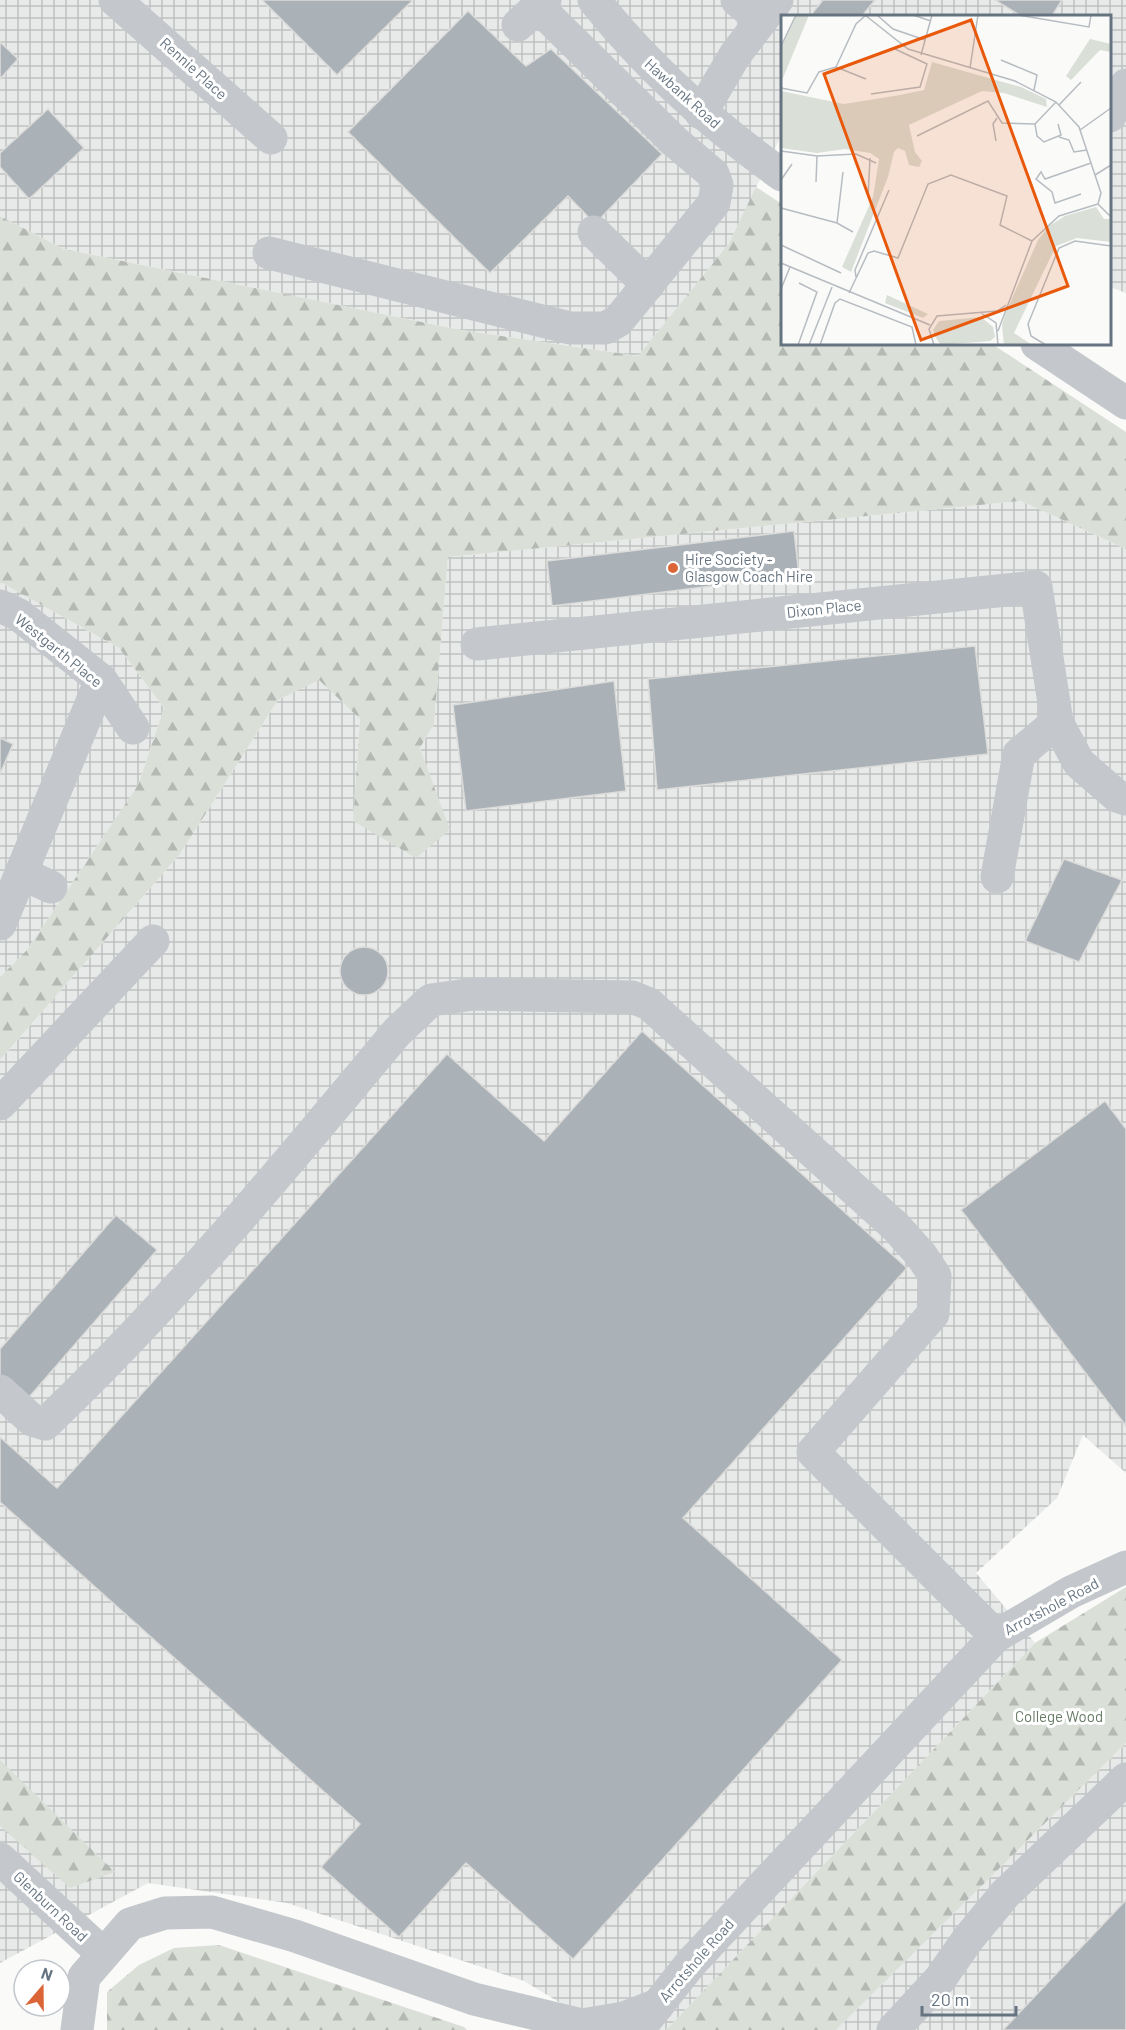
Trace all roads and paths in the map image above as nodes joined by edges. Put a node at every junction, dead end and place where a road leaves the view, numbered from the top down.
1 (115, 0) edge
2 (594, 0) edge
3 (758, 7) edge
4 (534, 11) edge
5 (1126, 85) edge
6 (702, 113) junction
7 (1111, 114) edge
8 (271, 138) dead end
9 (781, 173) edge
10 (594, 232) dead end
11 (269, 253) dead end
12 (648, 285) junction
13 (1039, 345) edge
14 (1126, 403) edge
15 (0, 606) edge
16 (477, 644) dead end
17 (101, 680) junction
18 (1057, 722) junction
19 (133, 728) dead end
20 (1126, 799) edge
21 (21, 873) junction
22 (998, 877) dead end
23 (51, 887) dead end
24 (0, 924) edge
25 (153, 940) dead end
26 (0, 1104) edge
27 (0, 1391) edge
28 (1126, 1567) edge
29 (996, 1636) junction
30 (1126, 1779) edge
31 (0, 1859) edge
32 (102, 1953) junction
33 (474, 1999) junction
34 (658, 2005) junction
35 (76, 2030) edge
36 (504, 2030) edge
37 (638, 2030) edge
38 (893, 2030) edge

1 - 8 street, Rennie Place
2 - 6 street, Hawbank Road
3 - 6 street
4 - 12 street
5 - 7 street
6 - 9 street, Hawbank Road
10 - 12 street
11 - 12 street
13 - 14 street
15 - 17 street, Westgarth Place
16 - 18 street, Dixon Place
17 - 19 street, Westgarth Place
17 - 21 street
18 - 20 street, Dixon Place
18 - 22 street
21 - 23 street
21 - 24 street
25 - 26 street
27 - 29 street
28 - 29 street, Arrotshole Road
29 - 34 street, Arrotshole Road
30 - 38 street
31 - 32 street, Glenburn Road
32 - 33 street, Arrotshole Road
32 - 35 street, Arrotshole Road
33 - 34 street, Arrotshole Road
33 - 36 street
34 - 37 street

